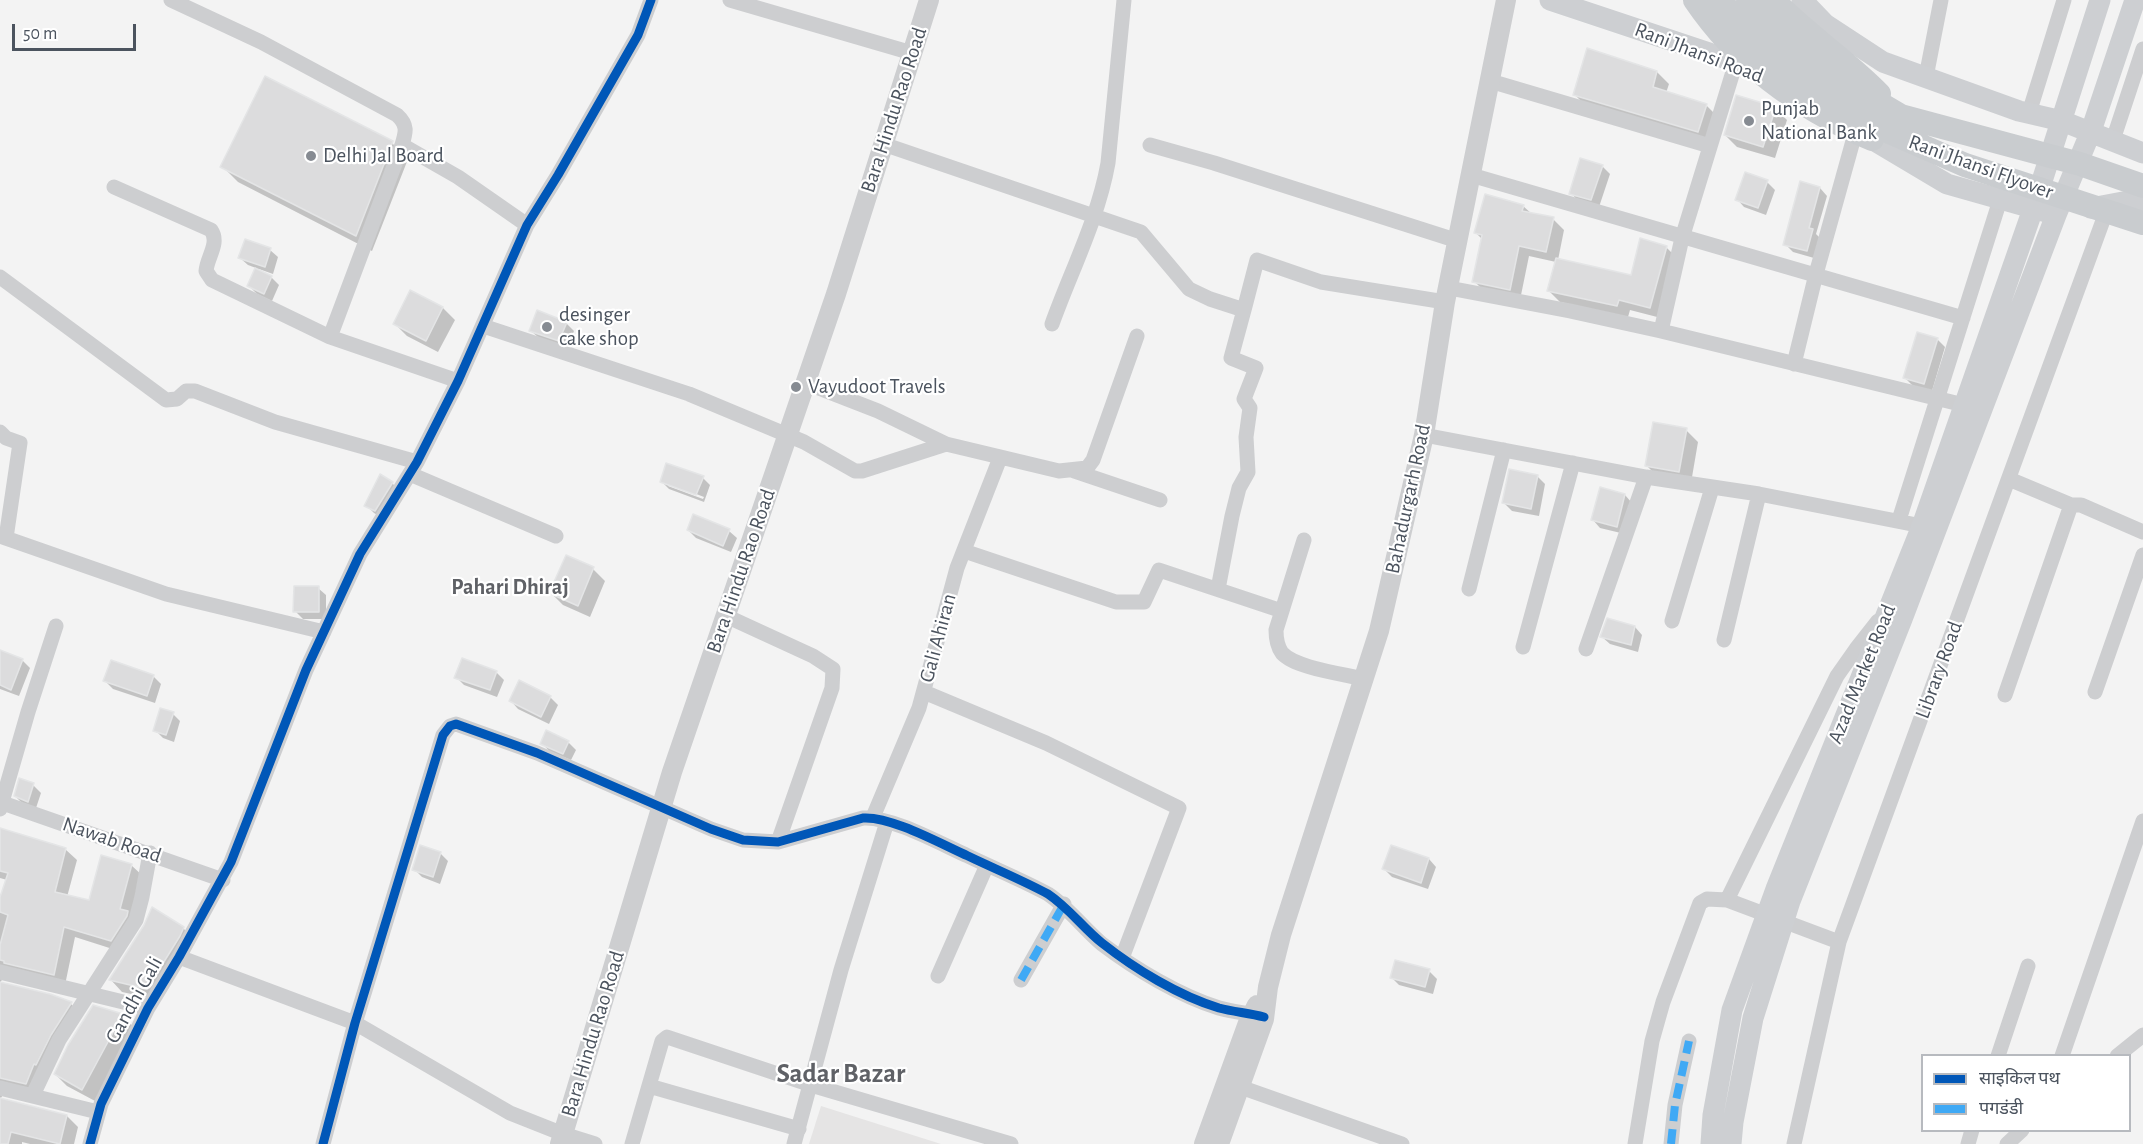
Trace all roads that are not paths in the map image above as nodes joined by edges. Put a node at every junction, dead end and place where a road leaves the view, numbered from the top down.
1 (171, 0) edge
2 (651, 0) edge
3 (730, 0) edge
4 (929, 0) edge
5 (1124, 0) edge
6 (1506, 0) edge
7 (1550, 0) edge
8 (1695, 0) edge
9 (1720, 0) edge
10 (1748, 0) edge
11 (1773, 0) edge
12 (1802, 0) edge
13 (1941, 0) edge
14 (2064, 0) edge
15 (2100, 0) edge
16 (2134, 0) edge
17 (1825, 24) junction
18 (2143, 49) edge
19 (912, 53) junction
20 (1743, 65) junction
21 (1926, 77) junction
22 (1490, 81) junction
23 (2029, 113) junction
24 (1901, 116) junction
25 (2062, 121) junction
26 (1856, 130) junction
27 (2091, 131) junction
28 (2113, 140) junction
29 (1913, 143) junction
30 (883, 144) junction
31 (402, 145) junction
32 (1150, 145) dead end
33 (1710, 146) junction
34 (2143, 153) edge
35 (1471, 175) junction
36 (2143, 186) edge
37 (114, 187) dead end
38 (2000, 200) junction
39 (2109, 204) junction
40 (2143, 206) edge
41 (2033, 209) junction
42 (2056, 214) junction
43 (1095, 216) junction
44 (2143, 223) edge
45 (527, 225) junction
46 (1682, 238) junction
47 (1458, 241) junction
48 (1816, 274) junction
49 (0, 277) edge
50 (1447, 295) junction
51 (1244, 310) junction
52 (1963, 318) junction
53 (1052, 324) dead end
54 (483, 326) junction
55 (1661, 331) junction
56 (1137, 336) dead end
57 (330, 337) junction
58 (1794, 364) junction
59 (458, 381) junction
60 (806, 383) junction
61 (1937, 399) junction
62 (1964, 405) junction
63 (0, 432) edge
64 (1424, 435) junction
65 (788, 436) junction
66 (946, 444) junction
67 (1504, 450) junction
68 (1000, 458) junction
69 (1574, 463) junction
70 (414, 468) junction
71 (1074, 471) junction
72 (1646, 477) junction
73 (2009, 479) junction
74 (1712, 488) junction
75 (1759, 494) junction
76 (1160, 500) dead end
77 (2071, 505) junction
78 (1899, 520) junction
79 (1922, 526) junction
80 (2143, 531) edge
81 (556, 536) dead end
82 (3, 537) edge
83 (1304, 540) dead end
84 (964, 551) junction
85 (2143, 555) edge
86 (1218, 589) junction
87 (1469, 589) dead end
88 (1282, 611) junction
89 (1887, 611) junction
90 (726, 615) junction
91 (1672, 621) dead end
92 (56, 626) dead end
93 (324, 632) junction
94 (1724, 640) dead end
95 (1523, 647) dead end
96 (1586, 649) dead end
97 (1364, 679) junction
98 (924, 692) junction
99 (2096, 692) dead end
100 (2005, 695) dead end
101 (1, 804) edge
102 (662, 807) junction
103 (880, 820) junction
104 (2143, 821) edge
105 (778, 842) junction
106 (150, 853) junction
107 (987, 865) junction
108 (223, 880) junction
109 (1727, 900) junction
110 (1064, 904) junction
111 (1775, 918) junction
112 (1839, 942) junction
113 (179, 957) junction
114 (1122, 958) junction
115 (2028, 966) dead end
116 (0, 972) edge
117 (938, 976) dead end
118 (1021, 980) dead end
119 (88, 992) junction
120 (148, 1008) junction
121 (1258, 1015) junction
122 (355, 1023) junction
123 (2143, 1035) edge
124 (1689, 1041) dead end
125 (1999, 1054) edge
126 (2063, 1054) edge
127 (2119, 1054) edge
128 (811, 1085) junction
129 (1234, 1085) junction
130 (649, 1086) junction
131 (0, 1088) edge
132 (33, 1095) junction
133 (98, 1112) junction
134 (2021, 1132) edge
135 (796, 1137) edge
136 (963, 1137) edge
137 (562, 1139) edge
138 (90, 1144) edge
139 (323, 1144) edge
140 (596, 1144) edge
141 (632, 1144) edge
142 (1011, 1144) edge
143 (1204, 1144) edge
144 (1219, 1144) edge
145 (1402, 1144) edge
146 (1635, 1144) edge
147 (1671, 1144) edge
148 (1711, 1144) edge
149 (1731, 1144) edge
150 (1794, 1144) edge
151 (2007, 1144) edge

1 - 31 street
2 - 45 street, Gandhi Gali
3 - 19 street
4 - 19 street, Bara Hindu Rao Road
5 - 43 street
6 - 22 street, Bahadurgarh Road
7 - 20 main road, Rani Jhansi Road
8 - 29 main road, bridge
9 - 29 main road, Rani Jhansi Flyover, bridge
10 - 24 main road, Rani Jhansi Flyover, bridge
11 - 24 main road, bridge
12 - 17 main road
13 - 21 street
14 - 23 street
15 - 25 main road, Azad Market Road
16 - 27 main road, Azad Market Road
17 - 20 main road
17 - 21 main road
18 - 28 street
19 - 30 street, Bara Hindu Rao Road
20 - 26 main road, Rani Jhansi Road
20 - 33 street
21 - 23 main road
22 - 33 street
22 - 35 street, Bahadurgarh Road
23 - 25 main road
24 - 36 main road, Rani Jhansi Flyover, bridge
25 - 27 main road
25 - 41 main road, Azad Market Road
26 - 38 main road, Rani Jhansi Road
26 - 48 street
27 - 28 main road
27 - 42 main road, Azad Market Road
28 - 34 main road
29 - 44 main road, Rani Jhansi Flyover, bridge
30 - 43 street
30 - 60 street, Bara Hindu Rao Road
31 - 45 street
31 - 57 street
32 - 47 street
33 - 46 street
35 - 46 street
35 - 47 street, Bahadurgarh Road
37 - 57 street
38 - 41 main road, Rani Jhansi Road
38 - 52 street
39 - 40 main road, Rani Jhansi Road
39 - 42 main road, Rani Jhansi Road
39 - 73 street, Library Road
41 - 42 main road, Rani Jhansi Road
41 - 62 main road, Azad Market Road
42 - 111 main road, Azad Market Road
43 - 51 street
43 - 53 street
45 - 54 street, Gandhi Gali
46 - 48 street
46 - 55 street
47 - 50 street, Bahadurgarh Road
48 - 52 street
48 - 58 street
49 - 70 street
50 - 51 street
50 - 55 street
50 - 64 street, Bahadurgarh Road
51 - 86 street
52 - 61 street
54 - 59 street, Gandhi Gali
54 - 65 street
55 - 58 street
56 - 71 street
57 - 59 street
58 - 61 street
59 - 70 street, Gandhi Gali
60 - 65 street, Bara Hindu Rao Road
60 - 66 street
61 - 62 street
61 - 78 street
62 - 79 main road, Azad Market Road
63 - 82 street
64 - 67 street
64 - 97 street, Bahadurgarh Road
65 - 66 street
65 - 90 street, Bara Hindu Rao Road
66 - 68 street
67 - 69 street
67 - 87 street
68 - 71 street
68 - 84 street, Gali Ahiran
69 - 72 street
69 - 95 street
70 - 81 street
70 - 93 street, Gandhi Gali
71 - 76 street
72 - 74 street
72 - 96 street
73 - 77 street
73 - 112 street, Library Road
74 - 75 street
74 - 91 street
75 - 78 street
75 - 94 street
77 - 80 street
77 - 100 street
78 - 79 street
79 - 89 main road, Azad Market Road
82 - 93 street
83 - 88 street
84 - 86 street
84 - 98 street, Gali Ahiran
85 - 99 street
86 - 88 street
88 - 97 street
89 - 109 street
89 - 111 main road, Azad Market Road
90 - 102 street, Bara Hindu Rao Road
90 - 105 street
92 - 101 street
93 - 108 street, Gandhi Gali
97 - 121 street, Bahadurgarh Road
98 - 103 street, Gali Ahiran
98 - 114 street
101 - 106 street, Nawab Road
102 - 105 street
102 - 122 street
102 - 137 street, Bara Hindu Rao Road
103 - 105 street
103 - 107 street
103 - 128 street, Gali Ahiran
104 - 126 street
106 - 108 street, Nawab Road
106 - 119 street
107 - 110 street
107 - 117 street
108 - 113 street, Gandhi Gali
109 - 111 street
109 - 146 street
110 - 114 street
110 - 118 street
111 - 112 street
111 - 148 main road, Azad Market Road
111 - 149 main road, Azad Market Road
112 - 150 street, Library Road
113 - 120 street, Gandhi Gali
113 - 122 street
114 - 121 street
115 - 125 street
116 - 119 street
119 - 120 street
119 - 132 street
120 - 133 street, Gandhi Gali
121 - 129 street, Bahadurgarh Road
122 - 137 street
122 - 139 street
123 - 127 street
124 - 147 street
128 - 130 street
128 - 135 street, Gali Ahiran
128 - 136 street
129 - 143 street, Bahadurgarh Road
129 - 144 street, Bahadurgarh Road
129 - 145 street
130 - 135 street
130 - 141 street
131 - 132 street
132 - 133 street
133 - 138 street, Gandhi Gali
134 - 151 street
136 - 142 street
137 - 140 street

